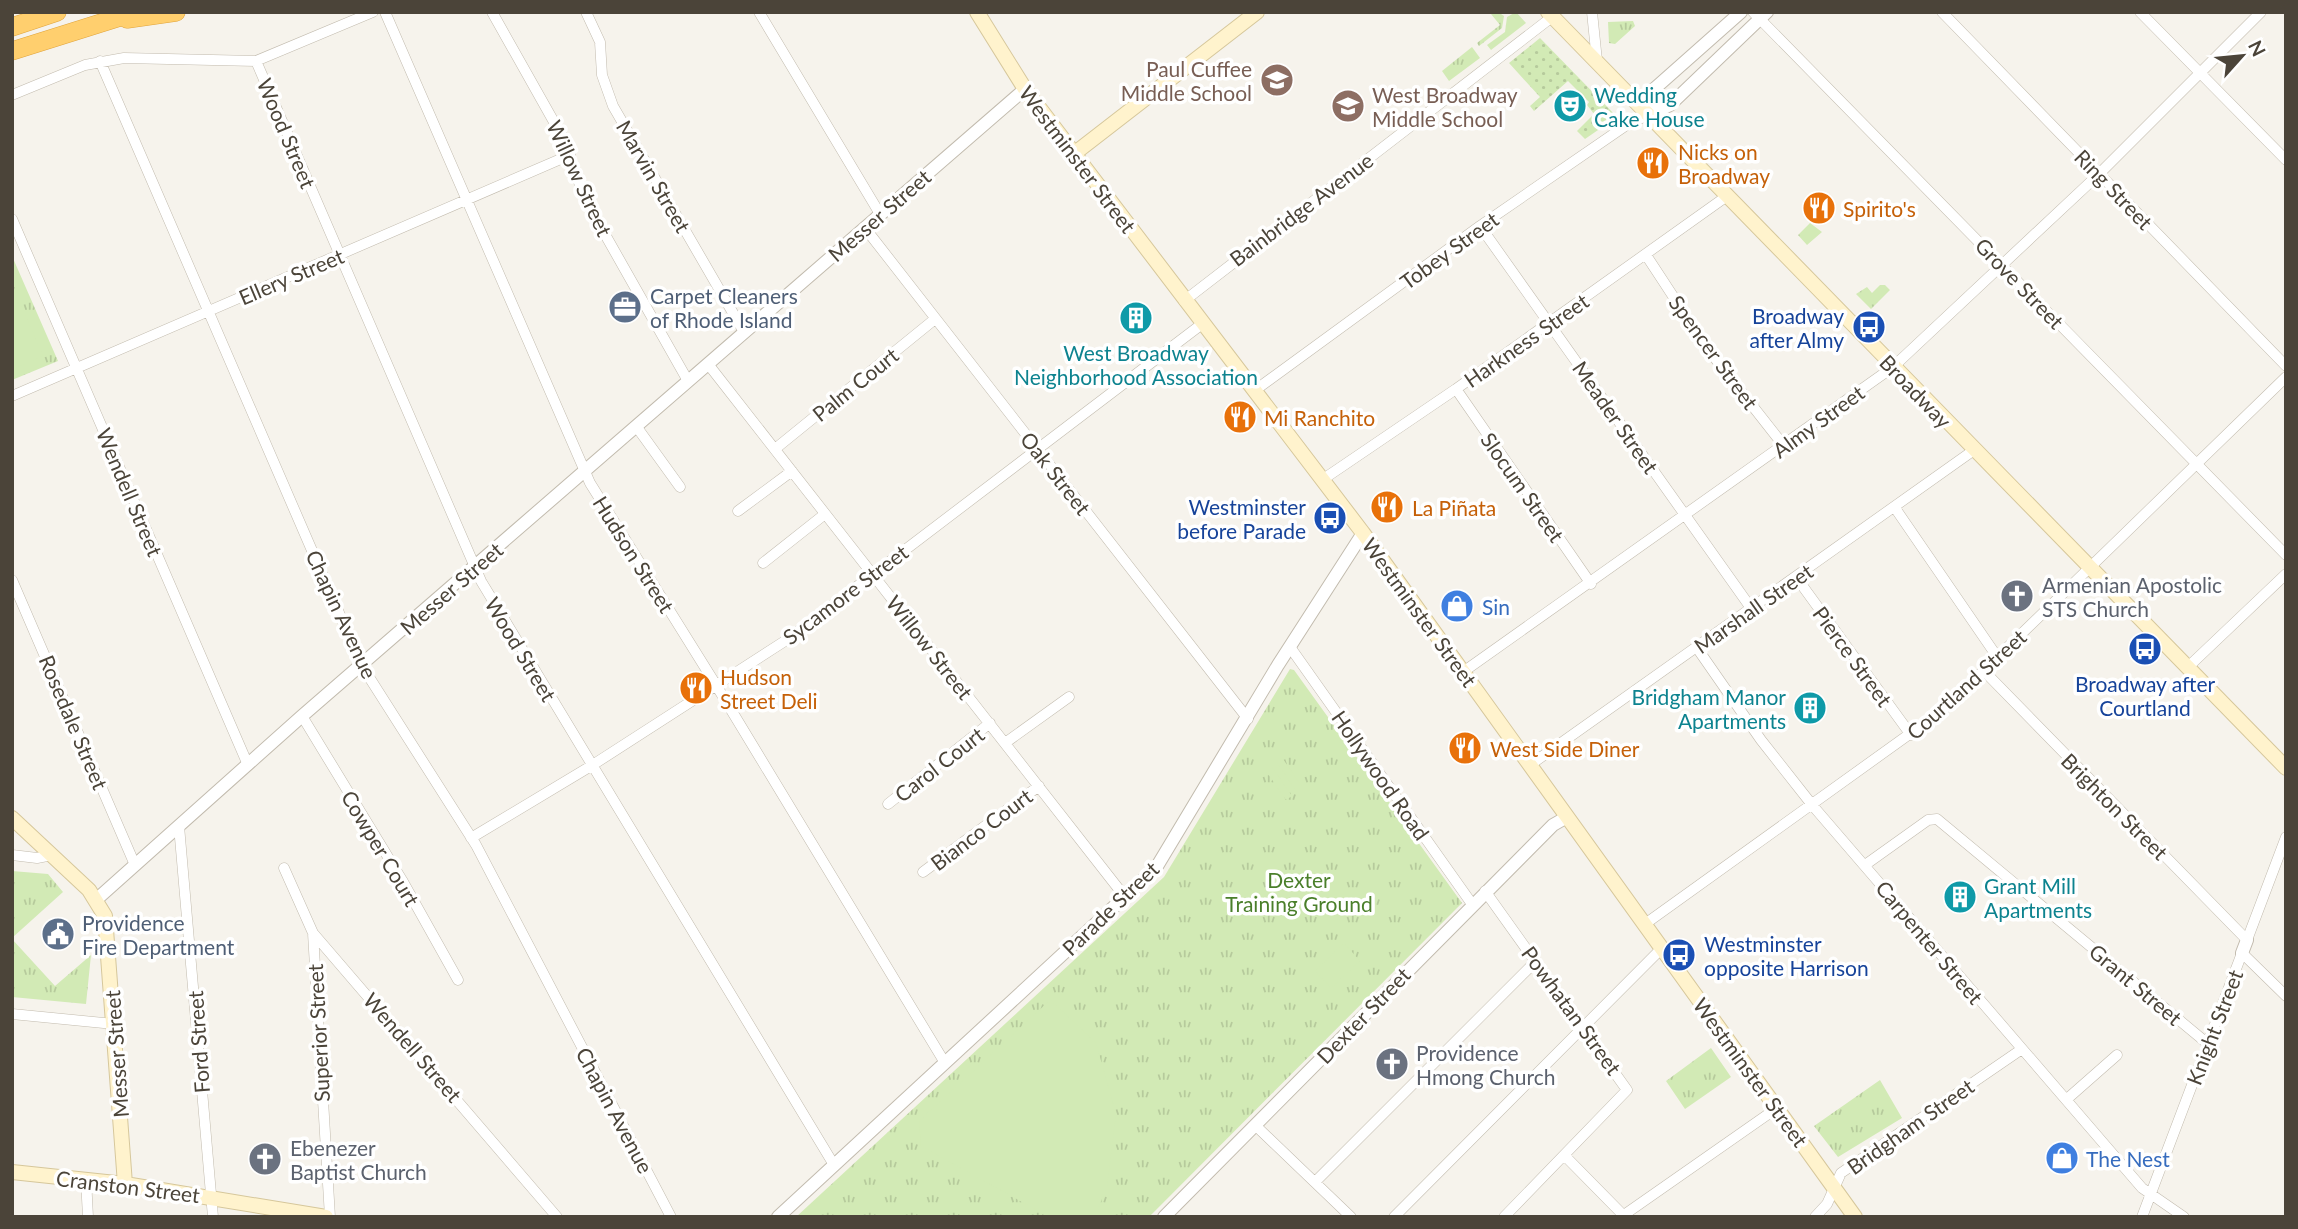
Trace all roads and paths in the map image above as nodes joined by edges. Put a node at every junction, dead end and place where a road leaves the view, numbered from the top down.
1 (57, 12) edge
2 (136, 12) edge
3 (176, 12) edge
4 (373, 12) edge
5 (385, 12) edge
6 (492, 12) edge
7 (586, 12) edge
8 (759, 12) edge
9 (977, 12) edge
10 (1257, 12) edge
11 (1592, 12) edge
12 (1741, 12) edge
13 (1942, 12) edge
14 (2140, 12) edge
15 (2261, 12) edge
16 (1550, 14) edge
17 (1760, 14) edge
18 (109, 20) junction
19 (12, 27) edge
20 (12, 51) edge
21 (100, 61) junction
22 (256, 61) junction
23 (1597, 62) junction
24 (2200, 74) junction
25 (1025, 89) junction
26 (12, 95) edge
27 (1649, 115) junction
28 (1075, 153) junction
29 (570, 155) junction
30 (2286, 160) edge
31 (2099, 173) junction
32 (1727, 196) junction
33 (466, 200) junction
34 (880, 214) junction
35 (12, 219) edge
36 (1480, 226) junction
37 (864, 228) junction
38 (340, 255) junction
39 (1646, 255) junction
40 (2002, 265) junction
41 (1184, 300) junction
42 (209, 312) junction
43 (936, 319) junction
44 (1549, 322) junction
45 (1202, 324) junction
46 (744, 332) junction
47 (708, 364) junction
48 (2286, 366) edge
49 (1893, 367) junction
50 (77, 368) junction
51 (2286, 377) edge
52 (688, 381) junction
53 (1456, 389) junction
54 (1254, 391) junction
55 (12, 396) edge
56 (636, 426) junction
57 (1784, 446) junction
58 (1036, 448) junction
59 (775, 449) junction
60 (1975, 450) junction
61 (2197, 464) junction
62 (792, 471) junction
63 (584, 472) junction
64 (1322, 480) junction
65 (680, 487) dead end
66 (1895, 508) junction
67 (738, 511) dead end
68 (825, 514) junction
69 (1685, 515) junction
70 (1363, 533) junction
71 (2286, 555) edge
72 (763, 563) dead end
73 (475, 567) junction
74 (2091, 569) junction
75 (872, 573) junction
76 (2286, 574) edge
77 (1796, 578) junction
78 (12, 580) edge
79 (1591, 584) junction
80 (1751, 608) junction
81 (1290, 647) junction
82 (1697, 648) junction
83 (1998, 658) junction
84 (362, 666) junction
85 (2187, 668) junction
86 (1984, 671) junction
87 (1463, 672) junction
88 (716, 684) junction
89 (1069, 697) dead end
90 (302, 716) junction
91 (1248, 719) junction
92 (990, 723) junction
93 (1911, 735) junction
94 (1005, 743) junction
95 (248, 765) junction
96 (1530, 765) junction
97 (591, 766) junction
98 (2286, 768) edge
99 (1038, 786) junction
100 (888, 804) dead end
101 (1813, 806) junction
102 (1567, 817) junction
103 (12, 818) edge
104 (179, 826) junction
105 (2286, 837) edge
106 (471, 838) junction
107 (12, 855) edge
108 (52, 855) junction
109 (135, 864) junction
110 (1865, 865) junction
111 (284, 868) dead end
112 (923, 872) dead end
113 (1485, 891) junction
114 (1125, 897) junction
115 (97, 898) junction
116 (1472, 904) junction
117 (1646, 924) junction
118 (313, 933) junction
119 (2247, 940) junction
120 (1662, 948) junction
121 (2242, 953) junction
122 (1536, 961) junction
123 (458, 980) dead end
124 (2286, 996) edge
125 (12, 1014) edge
126 (114, 1024) junction
127 (1583, 1027) junction
128 (2207, 1044) junction
129 (2021, 1049) junction
130 (2117, 1055) dead end
131 (946, 1063) junction
132 (2067, 1099) junction
133 (1777, 1108) junction
134 (1256, 1126) junction
135 (1564, 1156) junction
136 (834, 1165) junction
137 (12, 1172) edge
138 (86, 1179) junction
139 (1315, 1182) junction
140 (125, 1184) junction
141 (1835, 1189) junction
142 (2150, 1194) junction
143 (210, 1197) junction
144 (1623, 1216) edge
145 (88, 1217) edge
146 (214, 1217) edge
147 (328, 1217) edge
148 (557, 1217) edge
149 (671, 1217) edge
150 (778, 1217) edge
151 (1164, 1217) edge
152 (1352, 1217) edge
153 (1394, 1217) edge
154 (1504, 1217) edge
155 (1815, 1217) edge
156 (1855, 1217) edge
157 (2142, 1217) edge
158 (2184, 1217) edge

1 - 19 highway
2 - 18 highway
3 - 18 highway
4 - 22 street
5 - 33 street, Hudson Street
6 - 29 street, Willow Street
7 - 46 street, Marvin Street
8 - 34 street
9 - 25 main road, Westminster Street
10 - 28 main road
11 - 23 street
12 - 27 street
13 - 31 street, Ring Street
14 - 24 street
15 - 24 street, Almy Street
16 - 23 main road, Broadway
16 - 41 street, Bainbridge Avenue
17 - 27 street, Tobey Street
17 - 40 street, Grove Street
18 - 20 highway
21 - 22 street
21 - 26 street
21 - 42 street, Chapin Avenue
22 - 38 street, Wood Street
23 - 27 main road, Broadway
24 - 30 street
24 - 31 street, Almy Street
25 - 28 main road, Westminster Street
25 - 34 street, Messer Street
27 - 32 main road, Broadway
27 - 36 street, Tobey Street
28 - 41 main road, Westminster Street
29 - 33 street, Ellery Street
29 - 52 street, Willow Street
31 - 40 street, Almy Street
31 - 48 street, Ring Street
32 - 39 street, Harkness Street
32 - 49 main road, Broadway
33 - 38 street, Ellery Street
33 - 63 street, Hudson Street
34 - 37 street, Messer Street
35 - 50 street, Wendell Street
36 - 44 street, Meader Street
36 - 54 street, Tobey Street
37 - 43 street, Oak Street
37 - 46 street, Messer Street
38 - 42 street, Ellery Street
38 - 73 street, Wood Street
39 - 44 street, Harkness Street
39 - 57 street, Spencer Street
40 - 49 street, Almy Street
40 - 61 street, Grove Street
41 - 45 main road, Westminster Street
42 - 50 street, Ellery Street
42 - 84 street, Chapin Avenue
43 - 58 street, Oak Street
43 - 59 street, Palm Court
44 - 53 street, Harkness Street
44 - 69 street, Meader Street
45 - 54 main road, Westminster Street
45 - 58 street, Sycamore Street
46 - 47 street, Messer Street
47 - 52 street, Messer Street
47 - 59 street, Willow Street
49 - 57 street, Almy Street
49 - 60 main road, Broadway
50 - 55 street, Ellery Street
50 - 95 street, Wendell Street
51 - 61 street, Courtland Street
52 - 56 street, Messer Street
53 - 64 street, Harkness Street
53 - 79 street, Slocum Street
54 - 64 main road, Westminster Street
56 - 63 street, Messer Street
56 - 65 street
57 - 69 street, Almy Street
58 - 75 street, Sycamore Street
58 - 91 street, Oak Street
59 - 62 street, Willow Street
60 - 66 street, Marshall Street
60 - 74 main road, Broadway
61 - 71 street, Grove Street
61 - 74 street, Courtland Street
62 - 67 street
62 - 68 street, Willow Street
63 - 73 street, Messer Street
63 - 88 street, Hudson Street
64 - 70 main road, Westminster Street
66 - 77 street, Marshall Street
66 - 83 street
68 - 72 street
68 - 75 street, Willow Street
69 - 79 street, Almy Street
69 - 80 street, Meader Street
70 - 81 street, Parade Street
70 - 87 main road, Westminster Street
73 - 84 street, Messer Street
73 - 97 street, Wood Street
74 - 83 street, Courtland Street
74 - 85 main road, Broadway
75 - 88 street, Sycamore Street
75 - 92 street, Willow Street
76 - 85 street
77 - 80 street, Marshall Street
77 - 93 street, Pierce Street
78 - 109 street, Rosedale Street
79 - 87 street, Almy Street
80 - 82 street, Marshall Street
81 - 91 street, Parade Street
81 - 116 street, Hollywood Road
82 - 96 street, Marshall Street
82 - 101 street, Carpenter Street
83 - 86 street, Courtland Street
84 - 90 street, Messer Street
84 - 106 street, Chapin Avenue
85 - 98 main road, Broadway
86 - 93 street, Courtland Street
86 - 119 street, Brighton Street
87 - 96 main road, Westminster Street
88 - 97 street, Sycamore Street
88 - 131 street, Hudson Street
89 - 94 street
90 - 95 street, Messer Street
90 - 123 street, Cowper Court
91 - 114 street, Parade Street
92 - 94 street, Willow Street
92 - 100 street, Carol Court
93 - 101 street, Courtland Street
94 - 99 street, Willow Street
95 - 104 street, Messer Street
96 - 102 main road, Westminster Street
97 - 106 street, Sycamore Street
97 - 136 street, Wood Street
99 - 112 street, Bianco Court
99 - 114 street, Willow Street
101 - 110 street, Carpenter Street
101 - 117 street, Courtland Street
102 - 113 street, Dexter Street
102 - 117 main road, Westminster Street
103 - 108 main road
104 - 109 street, Messer Street
104 - 143 street, Ford Street
105 - 119 street, Knight Street
106 - 149 street, Chapin Avenue
107 - 108 street
108 - 115 main road
109 - 115 street, Messer Street
110 - 128 street, Grant Street
110 - 129 street, Carpenter Street
111 - 118 street, Wendell Street
113 - 116 street, Dexter Street
113 - 122 street, Powhatan Street
114 - 131 street, Parade Street
115 - 126 main road, Messer Street
116 - 134 street, Dexter Street
117 - 120 main road, Westminster Street
118 - 147 street, Superior Street
118 - 148 street, Wendell Street
119 - 121 street, Knight Street
120 - 127 street
120 - 133 main road, Westminster Street
121 - 124 street
121 - 128 street, Knight Street
122 - 127 street, Powhatan Street
122 - 139 street
125 - 126 street
126 - 140 main road, Messer Street
127 - 135 street, Powhatan Street
127 - 153 street
128 - 142 street, Knight Street
129 - 132 street, Carpenter Street
129 - 141 street, Bridgham Street
130 - 132 street
131 - 136 street, Parade Street
132 - 142 street, Carpenter Street
133 - 141 main road, Westminster Street
133 - 144 street
134 - 139 street
134 - 151 street, Dexter Street
135 - 144 street
135 - 154 street, Powhatan Street
136 - 150 street, Parade Street
137 - 138 main road, Cranston Street
138 - 140 main road, Cranston Street
138 - 145 street
139 - 152 street
140 - 143 main road, Cranston Street
141 - 155 street, Bridgham Street
141 - 156 main road, Westminster Street
142 - 157 street, Knight Street
142 - 158 street, Carpenter Street
143 - 146 street, Ford Street
143 - 147 main road, Cranston Street

